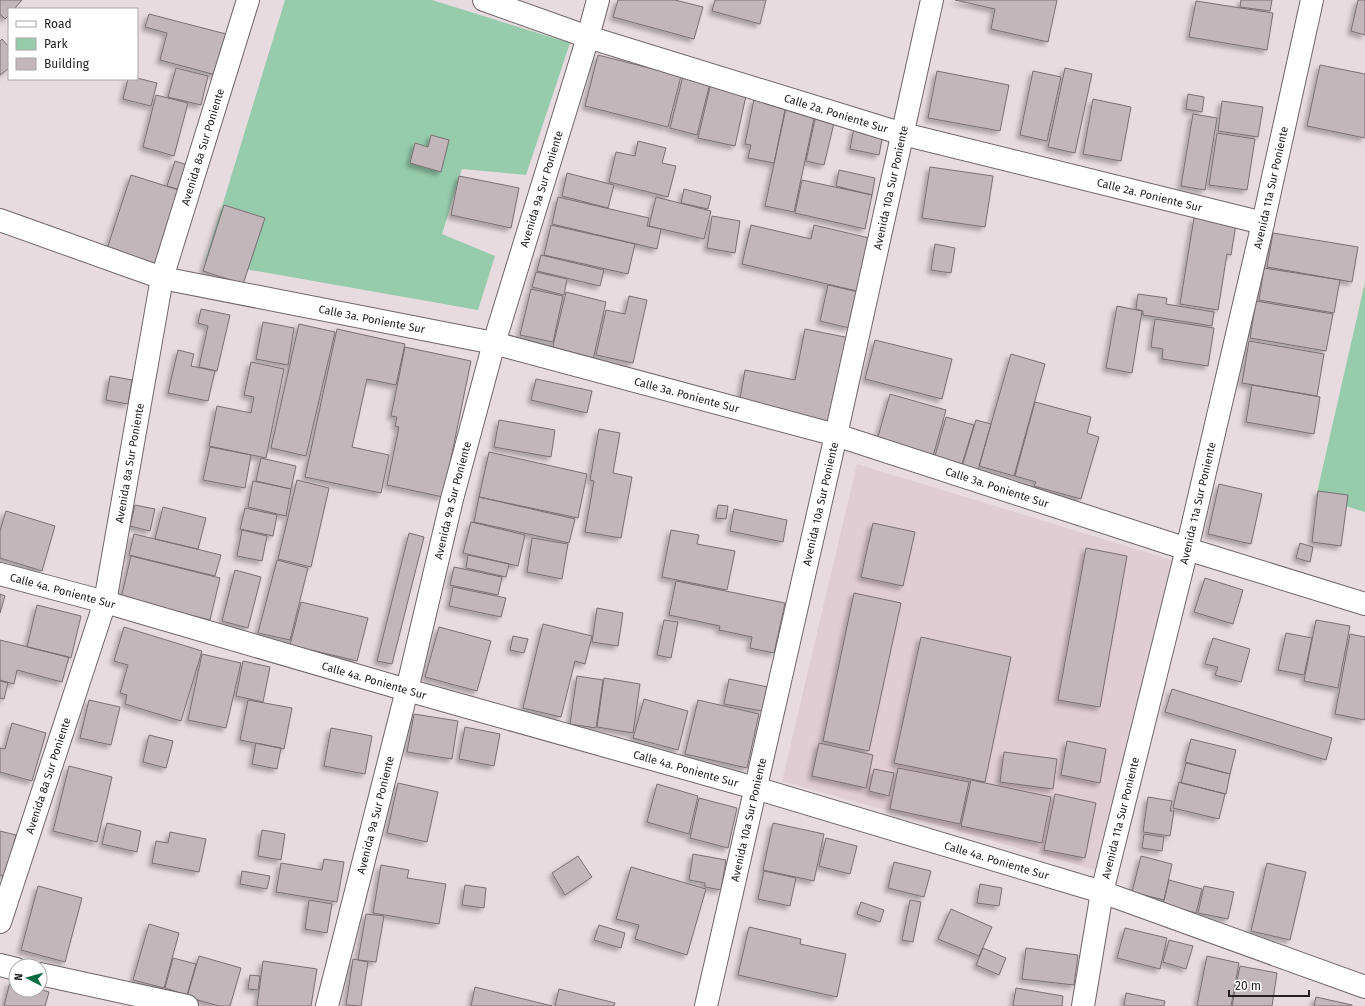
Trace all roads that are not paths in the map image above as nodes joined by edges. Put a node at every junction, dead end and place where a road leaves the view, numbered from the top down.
1 (248, 0) edge
2 (484, 0) edge
3 (598, 0) edge
4 (932, 0) edge
5 (1312, 0) edge
6 (588, 37) junction
7 (903, 134) junction
8 (0, 220) edge
9 (1263, 223) junction
10 (162, 278) junction
11 (494, 343) junction
12 (836, 435) junction
13 (1187, 549) junction
14 (0, 574) edge
15 (105, 602) junction
16 (1365, 604) edge
17 (407, 690) junction
18 (755, 788) junction
19 (1102, 892) junction
20 (0, 922) edge
21 (48, 976) edge
22 (1365, 988) edge
23 (187, 1006) edge
24 (327, 1006) edge
25 (706, 1006) edge
26 (1083, 1006) edge

1 - 10 street, Avenida 8a Sur Poniente
2 - 6 street, Calle 2a. Poniente Sur
3 - 6 street, Avenida 9a Sur Poniente
4 - 7 street, Avenida 10a Sur Poniente
5 - 9 street, Avenida 11a Sur Poniente
6 - 7 street, Calle 2a. Poniente Sur
6 - 11 street, Avenida 9a Sur Poniente
7 - 9 street, Calle 2a. Poniente Sur
7 - 12 street, Avenida 10a Sur Poniente
8 - 10 street, Calle 3a. Poniente Sur
9 - 13 street, Avenida 11a Sur Poniente
10 - 11 street, Calle 3a. Poniente Sur
10 - 15 street, Avenida 8a Sur Poniente
11 - 12 street, Calle 3a. Poniente Sur
11 - 17 street, Avenida 9a Sur Poniente
12 - 13 street, Calle 3a. Poniente Sur
12 - 18 street, Avenida 10a Sur Poniente
13 - 16 street, Calle 3a. Poniente Sur
13 - 19 street, Avenida 11a Sur Poniente
14 - 15 street, Calle 4a. Poniente Sur
15 - 17 street, Calle 4a. Poniente Sur
15 - 20 street, Avenida 8a Sur Poniente
17 - 18 street, Calle 4a. Poniente Sur
17 - 24 street, Avenida 9a Sur Poniente
18 - 19 street, Calle 4a. Poniente Sur
18 - 25 street, Avenida 10a Sur Poniente
19 - 22 street, Calle 4a. Poniente Sur
19 - 26 street, Avenida 11a Sur Poniente
21 - 23 street

